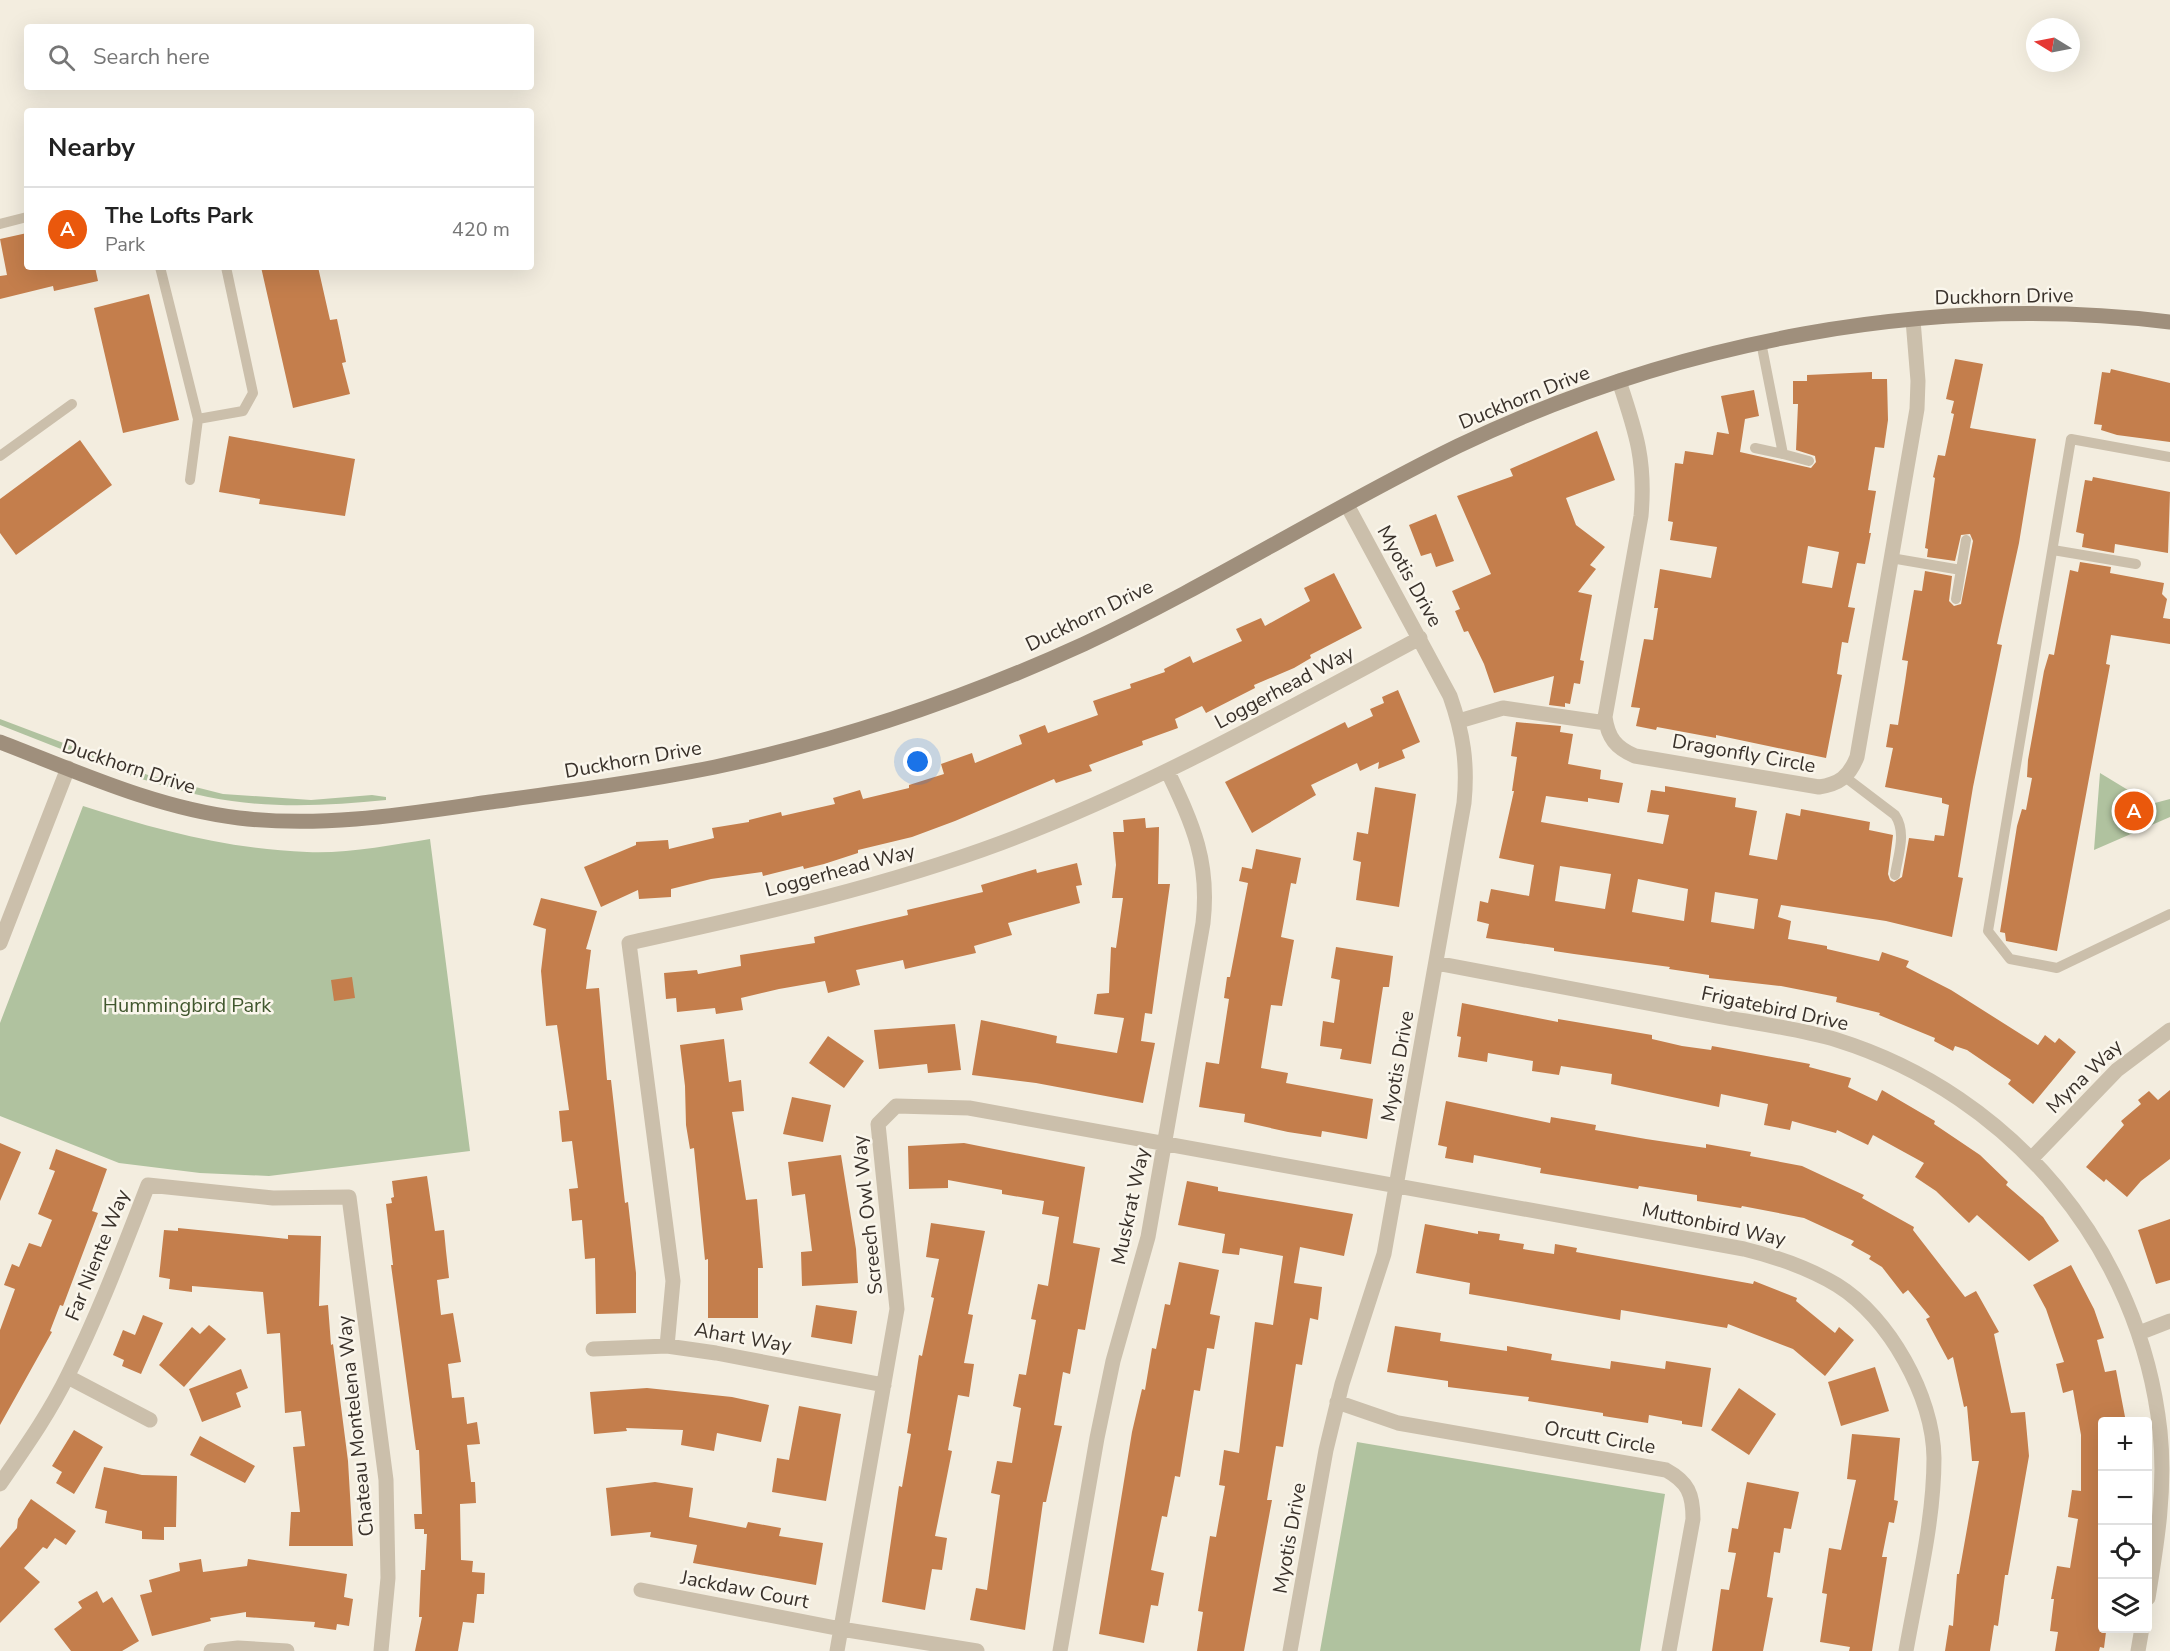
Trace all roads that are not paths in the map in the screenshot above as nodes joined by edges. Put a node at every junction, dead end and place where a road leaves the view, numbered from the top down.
1 (24, 219) edge
2 (0, 224) edge
3 (161, 270) edge
4 (227, 270) edge
5 (1913, 320) junction
6 (2170, 322) edge
7 (1761, 342) junction
8 (1620, 381) junction
9 (72, 404) dead end
10 (198, 419) junction
11 (1755, 448) dead end
12 (1783, 454) junction
13 (0, 456) edge
14 (2170, 457) edge
15 (1809, 461) dead end
16 (190, 480) dead end
17 (1347, 505) junction
18 (1966, 540) dead end
19 (2053, 550) junction
20 (1891, 558) junction
21 (2136, 564) dead end
22 (1961, 570) junction
23 (1956, 599) dead end
24 (1420, 638) junction
25 (1459, 721) junction
26 (1606, 723) junction
27 (0, 742) edge
28 (68, 768) junction
29 (1168, 772) junction
30 (1845, 777) junction
31 (1895, 875) dead end
32 (2170, 914) edge
33 (0, 943) edge
34 (1436, 963) junction
35 (2170, 1030) edge
36 (1165, 1143) junction
37 (2032, 1158) junction
38 (1398, 1184) junction
39 (349, 1197) joint
40 (2170, 1321) edge
41 (2139, 1333) junction
42 (667, 1346) junction
43 (593, 1348) dead end
44 (68, 1377) junction
45 (884, 1385) junction
46 (1337, 1402) junction
47 (150, 1420) dead end
48 (0, 1484) edge
49 (2151, 1579) edge
50 (642, 1590) dead end
51 (841, 1629) junction
52 (2141, 1633) edge
53 (211, 1651) edge
54 (287, 1651) edge
55 (381, 1651) edge
56 (837, 1651) edge
57 (977, 1651) edge
58 (1060, 1651) edge
59 (1290, 1651) edge
60 (1669, 1651) edge
61 (1906, 1651) edge
62 (2138, 1651) edge

1 - 2 lane
3 - 10 lane
4 - 10 lane
5 - 6 street, Duckhorn Drive
5 - 7 street, Duckhorn Drive
5 - 20 street
7 - 8 street, Duckhorn Drive
7 - 12 lane
8 - 17 street, Duckhorn Drive
8 - 26 street
9 - 13 lane
10 - 16 lane
11 - 12 lane
12 - 15 lane
14 - 19 lane
17 - 24 street, Myotis Drive
17 - 28 street, Duckhorn Drive
18 - 22 lane
19 - 21 lane
19 - 32 lane
20 - 22 lane
20 - 30 street
22 - 23 lane
24 - 25 street, Myotis Drive
24 - 29 street, Loggerhead Way
25 - 26 street
25 - 34 street, Myotis Drive
26 - 30 street, Dragonfly Circle
27 - 28 street, Duckhorn Drive
28 - 33 street
29 - 36 street, Muskrat Way
29 - 42 street, Loggerhead Way
30 - 31 lane
34 - 37 street, Frigatebird Drive
34 - 38 street, Myotis Drive
35 - 37 street, Myna Way
36 - 38 street, Screech Owl Way
36 - 45 street, Screech Owl Way
36 - 58 street, Muskrat Way
37 - 41 street, Frigatebird Drive
38 - 46 street, Myotis Drive
38 - 61 street, Muttonbird Way
39 - 44 street, Far Niente Way
39 - 55 street, Chateau Montelena Way
40 - 41 street
41 - 49 street, Frigatebird Drive
42 - 43 street, Ahart Way
42 - 45 street, Ahart Way
44 - 47 street
44 - 48 street, Far Niente Way
45 - 51 street, Screech Owl Way
46 - 59 street, Myotis Drive
46 - 60 street, Orcutt Circle
50 - 51 street, Jackdaw Court
51 - 56 street, Screech Owl Way
51 - 57 street, Jackdaw Court
52 - 62 street
53 - 54 street

